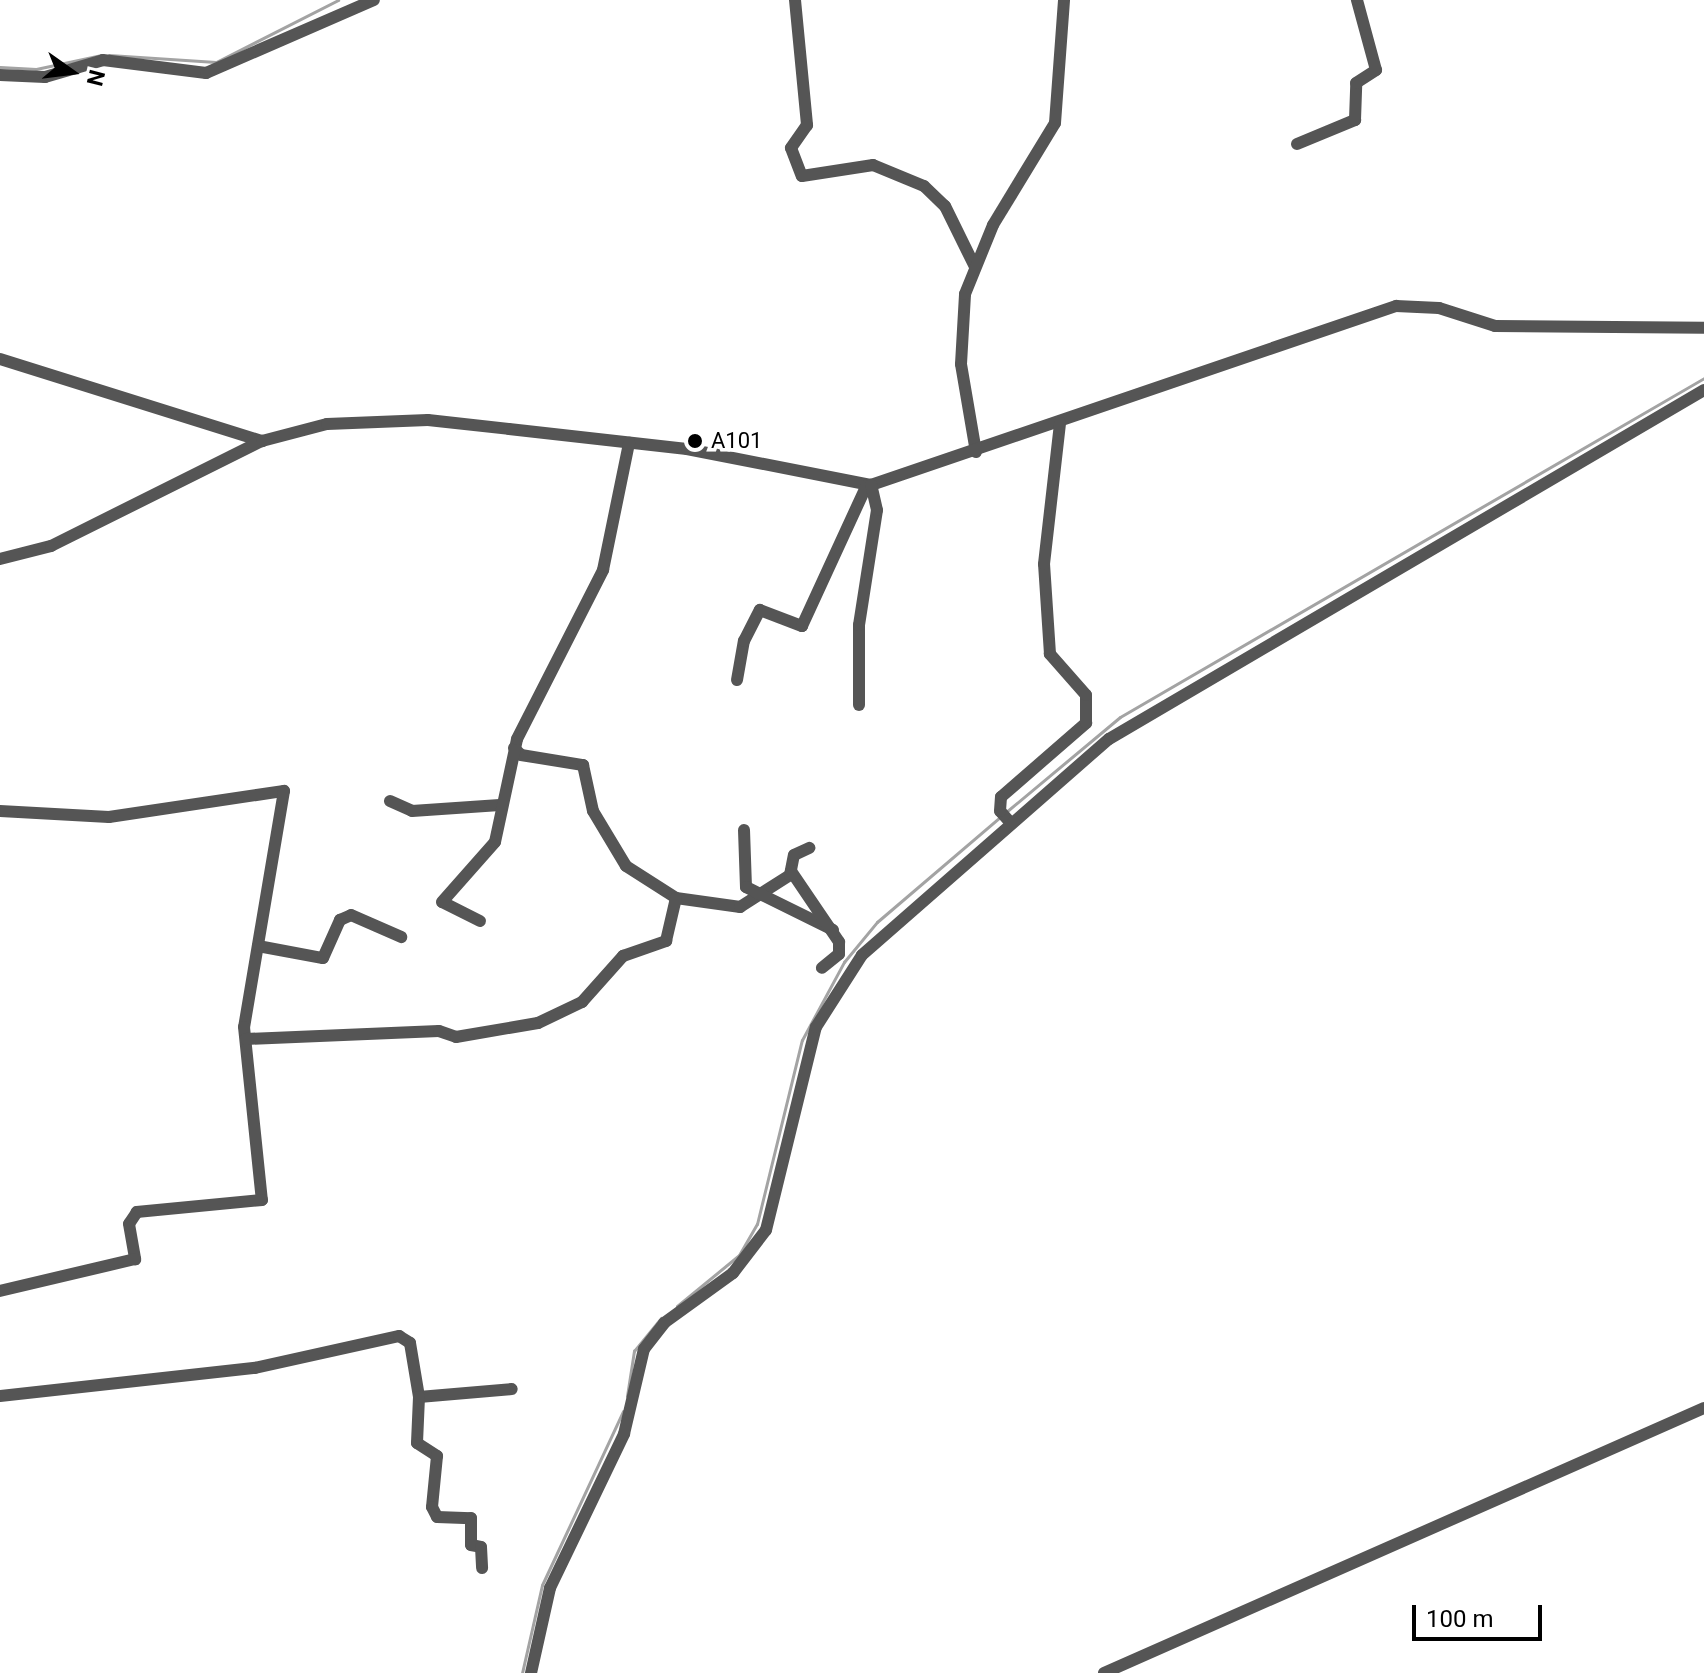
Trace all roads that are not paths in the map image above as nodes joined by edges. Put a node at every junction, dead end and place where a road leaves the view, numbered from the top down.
1 (374, 0) edge
2 (795, 0) edge
3 (1064, 0) edge
4 (1357, 0) edge
5 (0, 75) edge
6 (1297, 144) dead end
7 (974, 265) junction
8 (1704, 328) edge
9 (0, 359) edge
10 (1704, 390) edge
11 (1060, 423) junction
12 (262, 441) junction
13 (629, 443) junction
14 (976, 452) junction
15 (869, 485) junction
16 (0, 559) edge
17 (737, 680) dead end
18 (859, 705) dead end
19 (514, 748) junction
20 (390, 801) dead end
21 (500, 805) junction
22 (0, 811) edge
23 (1005, 817) junction
24 (744, 830) dead end
25 (809, 848) dead end
26 (791, 871) junction
27 (676, 898) junction
28 (761, 899) junction
29 (480, 921) dead end
30 (833, 930) junction
31 (401, 937) dead end
32 (258, 946) junction
33 (822, 968) dead end
34 (246, 1039) junction
35 (0, 1291) edge
36 (512, 1389) dead end
37 (0, 1396) edge
38 (419, 1397) junction
39 (1704, 1408) edge
40 (482, 1568) dead end
41 (531, 1673) edge
42 (1104, 1673) edge

1 - 5 street
2 - 7 street
3 - 7 street
4 - 6 street
7 - 14 street
8 - 11 street
9 - 12 street
10 - 23 street
11 - 14 street
11 - 23 street
12 - 13 street
12 - 16 street
13 - 15 street
13 - 19 street
14 - 15 street
15 - 17 street
15 - 18 street
19 - 21 street
19 - 27 street
20 - 21 street
21 - 29 street
22 - 32 street
23 - 41 street
24 - 28 street
25 - 26 street
26 - 28 street
26 - 30 street
27 - 28 street
27 - 34 street
28 - 30 street
30 - 33 street
31 - 32 street
32 - 34 street
34 - 35 street
36 - 38 street
37 - 38 street
38 - 40 street
39 - 42 street

